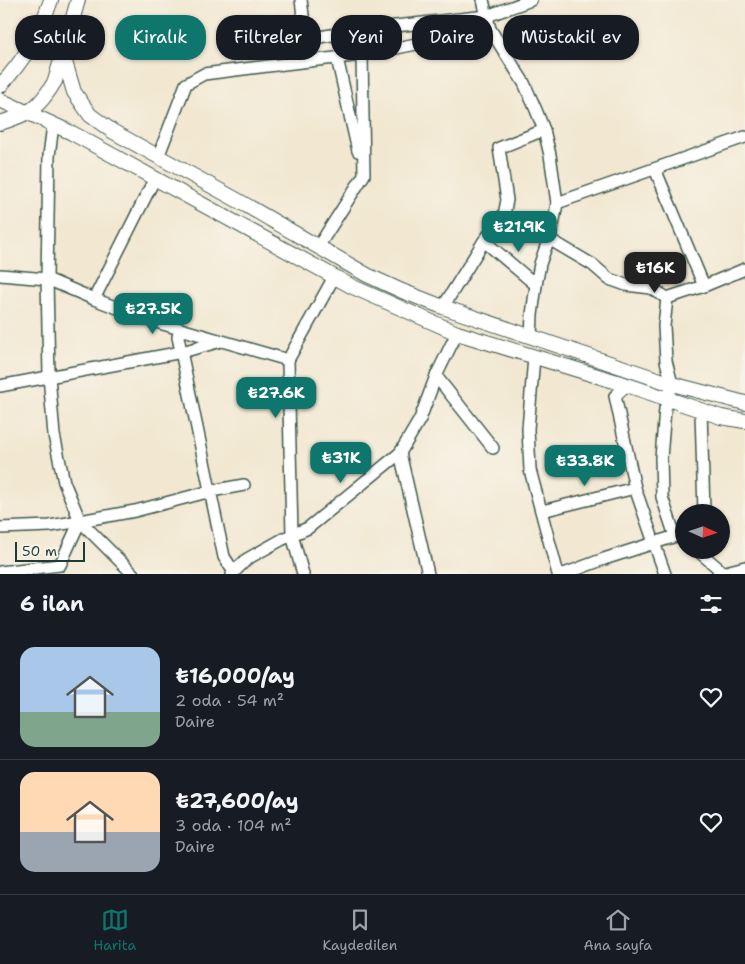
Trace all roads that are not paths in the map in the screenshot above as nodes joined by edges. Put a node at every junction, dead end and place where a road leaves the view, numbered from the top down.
1 (51, 0) edge
2 (78, 0) edge
3 (301, 0) edge
4 (483, 0) edge
5 (531, 0) edge
6 (45, 15) edge
7 (74, 15) edge
8 (303, 15) edge
9 (487, 15) edge
10 (490, 15) edge
11 (412, 24) edge
12 (493, 34) edge
13 (321, 37) edge
14 (331, 59) edge
15 (21, 60) edge
16 (61, 60) edge
17 (64, 60) edge
18 (337, 60) edge
19 (362, 60) edge
20 (310, 61) joint
21 (0, 86) edge
22 (0, 100) edge
23 (28, 114) junction
24 (0, 123) edge
25 (53, 125) junction
26 (544, 130) junction
27 (745, 137) edge
28 (158, 157) junction
29 (655, 169) junction
30 (364, 175) junction
31 (155, 178) junction
32 (557, 203) junction
33 (549, 239) junction
34 (484, 240) junction
35 (318, 248) junction
36 (745, 269) edge
37 (0, 275) edge
38 (334, 277) junction
39 (48, 279) junction
40 (536, 285) junction
41 (704, 286) junction
42 (668, 298) junction
43 (94, 299) junction
44 (443, 307) junction
45 (180, 329) junction
46 (457, 334) junction
47 (532, 337) junction
48 (221, 342) junction
49 (182, 352) junction
50 (534, 357) junction
51 (288, 360) junction
52 (48, 376) junction
53 (436, 376) junction
54 (672, 384) junction
55 (627, 385) junction
56 (0, 386) edge
57 (668, 400) junction
58 (745, 403) edge
59 (701, 411) junction
60 (745, 421) edge
61 (493, 448) dead end
62 (400, 453) junction
63 (244, 485) dead end
64 (635, 488) junction
65 (211, 491) junction
66 (704, 504) edge
67 (542, 512) junction
68 (80, 521) junction
69 (0, 528) edge
70 (675, 532) edge
71 (292, 535) junction
72 (675, 538) edge
73 (653, 543) junction
74 (709, 559) edge
75 (745, 567) edge
76 (0, 572) edge
77 (233, 573) edge
78 (133, 574) edge
79 (303, 574) edge
80 (428, 574) edge
81 (558, 574) edge
82 (564, 574) edge
83 (665, 574) edge
84 (722, 574) edge

1 - 6 street
2 - 7 street
3 - 8 street
4 - 9 street
5 - 10 street
11 - 13 street
12 - 26 street
14 - 20 street
15 - 21 street
16 - 23 street
17 - 28 street
18 - 30 street
19 - 30 street
20 - 28 street
22 - 23 street
23 - 24 street
23 - 25 street
25 - 31 street
25 - 39 street
26 - 32 street
26 - 34 street
27 - 29 street
28 - 35 street
29 - 32 street
29 - 41 street
30 - 35 street
31 - 38 street
31 - 43 street
32 - 33 street
33 - 40 street
33 - 42 street
34 - 40 street
34 - 44 street
35 - 44 street
36 - 41 street
37 - 39 street
38 - 46 street
38 - 51 street
39 - 43 street
39 - 52 street
40 - 47 street
41 - 42 street
42 - 54 street
43 - 45 street
44 - 47 street
45 - 48 street
45 - 49 street
46 - 50 street
46 - 53 street
47 - 50 street
47 - 54 street
48 - 49 street
48 - 51 street
49 - 52 street
49 - 65 street
50 - 55 street
50 - 67 street
51 - 71 street
52 - 56 street
52 - 68 street
53 - 61 street
53 - 62 street
54 - 57 street
54 - 58 street
55 - 57 street
55 - 64 street
57 - 59 street
57 - 70 street
59 - 60 street
59 - 66 street
62 - 71 street
62 - 80 street
63 - 65 street
64 - 67 street
64 - 73 street
65 - 68 street
65 - 77 street
67 - 81 street
68 - 69 street
68 - 76 street
68 - 78 street
71 - 77 street
71 - 79 street
72 - 73 street
73 - 82 street
73 - 83 street
74 - 84 street
75 - 84 street

